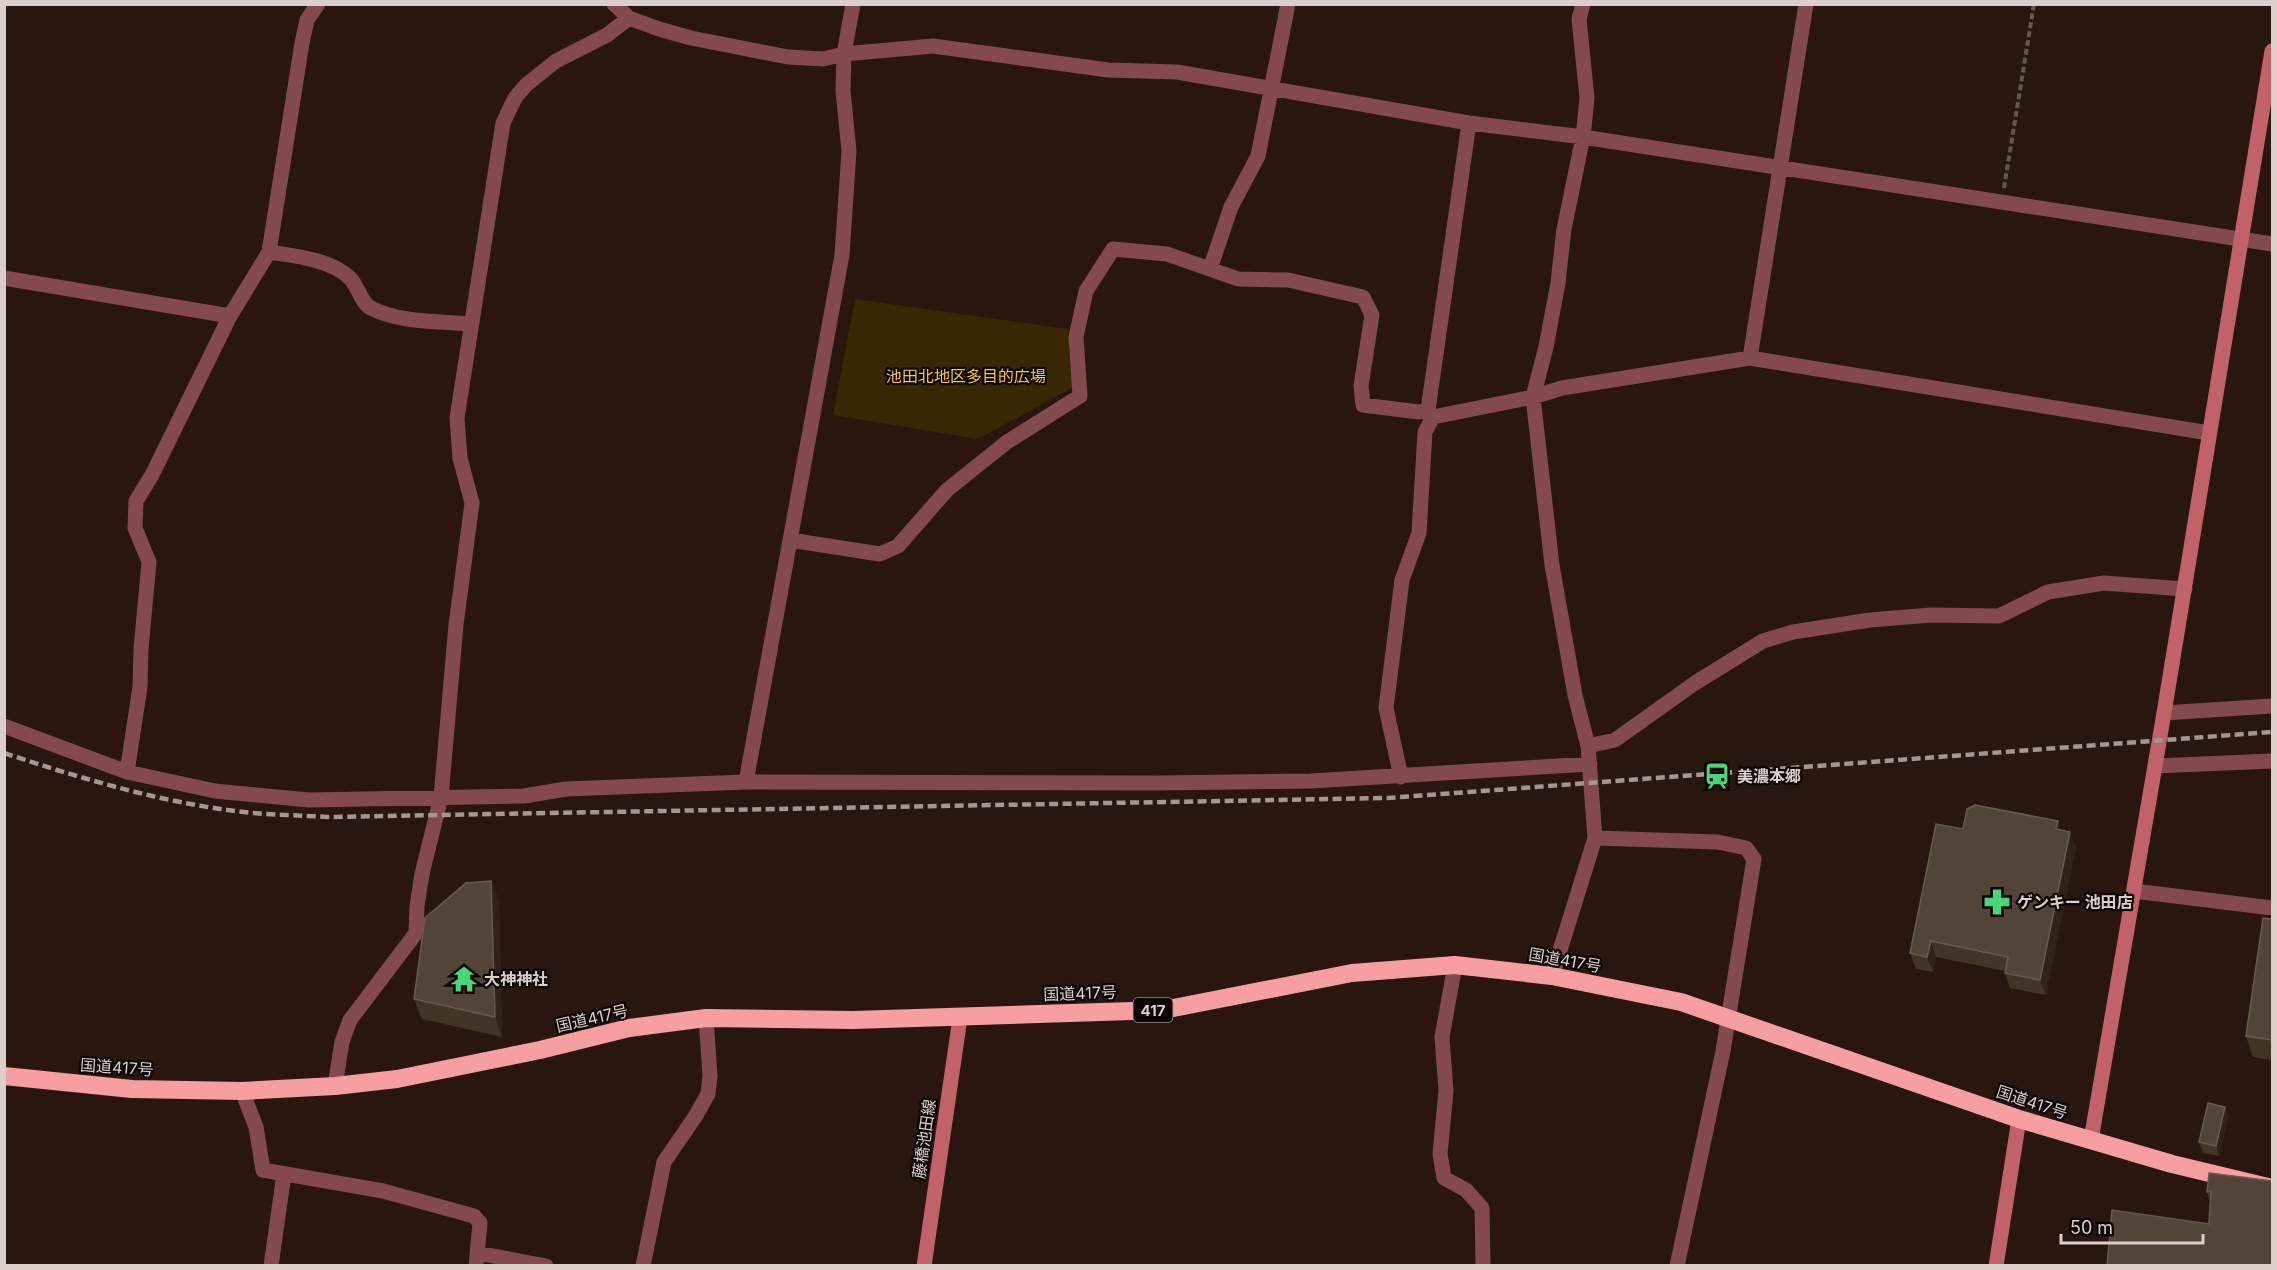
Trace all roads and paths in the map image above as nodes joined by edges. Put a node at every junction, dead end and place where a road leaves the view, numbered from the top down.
1 (318, 4) edge
2 (614, 4) edge
3 (853, 4) edge
4 (1288, 4) edge
5 (1583, 4) edge
6 (1806, 4) edge
7 (2034, 4) edge
8 (629, 18) junction
9 (2272, 51) edge
10 (843, 54) junction
11 (1273, 88) junction
12 (1469, 123) junction
13 (1583, 136) junction
14 (1779, 167) junction
15 (2001, 204) junction
16 (2241, 240) junction
17 (2272, 244) edge
18 (269, 252) junction
19 (1210, 269) junction
20 (4, 278) edge
21 (230, 316) junction
22 (470, 324) junction
23 (1750, 358) junction
24 (1533, 397) junction
25 (1431, 414) junction
26 (2210, 433) junction
27 (790, 540) junction
28 (2185, 589) junction
29 (2272, 706) edge
30 (2164, 713) junction
31 (4, 726) edge
32 (1588, 746) junction
33 (2272, 761) edge
34 (1590, 764) junction
35 (2155, 766) junction
36 (127, 772) junction
37 (1401, 777) junction
38 (746, 782) junction
39 (441, 797) junction
40 (1594, 838) junction
41 (2134, 891) junction
42 (2272, 908) edge
43 (1455, 964) junction
44 (1552, 976) junction
45 (706, 1018) junction
46 (960, 1018) junction
47 (1729, 1019) junction
48 (4, 1076) edge
49 (335, 1086) junction
50 (242, 1091) junction
51 (2019, 1119) junction
52 (2091, 1140) junction
53 (284, 1174) junction
54 (2272, 1188) edge
55 (476, 1259) edge
56 (271, 1266) edge
57 (546, 1266) edge
58 (643, 1266) edge
59 (924, 1266) edge
60 (1483, 1266) edge
61 (1677, 1266) edge
62 (1996, 1266) edge

1 - 18 street
2 - 8 street
3 - 10 street
4 - 11 street
5 - 13 street
6 - 14 street
7 - 15 path
8 - 10 street
8 - 22 street
9 - 16 street
10 - 11 street
10 - 27 street
11 - 12 street
11 - 19 street
12 - 13 street
12 - 25 street
13 - 14 street
13 - 24 street
14 - 15 street
14 - 23 street
15 - 16 street
16 - 17 street
16 - 26 street
18 - 21 street
18 - 22 street
19 - 25 street
19 - 27 street
20 - 21 street
21 - 36 street
22 - 39 street
23 - 24 street
23 - 26 street
24 - 25 street
24 - 32 street
25 - 37 street
26 - 28 street
27 - 38 street
28 - 30 street
28 - 32 street
29 - 30 street
30 - 35 street
31 - 36 street
32 - 34 street
33 - 35 street
34 - 37 street
34 - 40 street
35 - 41 street
36 - 39 street
37 - 38 street
38 - 39 street
39 - 49 street
40 - 44 street
40 - 47 street
41 - 42 street
41 - 52 street
43 - 44 highway, 国道417号 / 417
43 - 46 highway, 国道417号 / 417
43 - 60 street
44 - 47 highway, 国道417号 / 417
45 - 46 highway, 国道417号 / 417
45 - 49 highway, 国道417号 / 417
45 - 58 street
46 - 59 street, 藤橋池田線
47 - 51 highway, 国道417号 / 417
47 - 61 street
48 - 50 highway, 国道417号 / 417
49 - 50 highway, 国道417号 / 417
50 - 53 street
51 - 52 highway, 国道417号 / 417
51 - 62 street
52 - 54 highway, 国道417号 / 417
53 - 55 street
53 - 56 street
55 - 57 street

